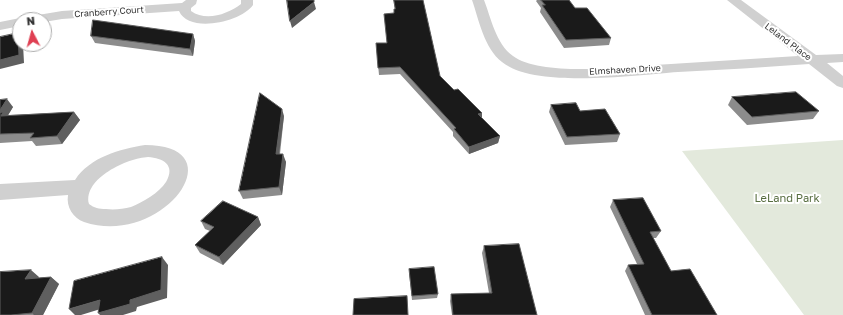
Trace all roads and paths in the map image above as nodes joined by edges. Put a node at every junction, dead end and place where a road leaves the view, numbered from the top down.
1 (247, 0) edge
2 (478, 0) edge
3 (733, 0) edge
4 (189, 4) edge
5 (52, 17) edge
6 (12, 24) edge
7 (0, 26) edge
8 (843, 58) edge
9 (811, 59) junction
10 (843, 83) edge
11 (81, 187) junction
12 (0, 192) edge

1 - 4 street, Cranberry Court
2 - 9 street, Elmshaven Drive
3 - 9 street, Leland Place
4 - 5 street, Cranberry Court
6 - 7 street
8 - 9 street, Elmshaven Drive
9 - 10 street, Leland Place
11 - 11 street
11 - 12 street

